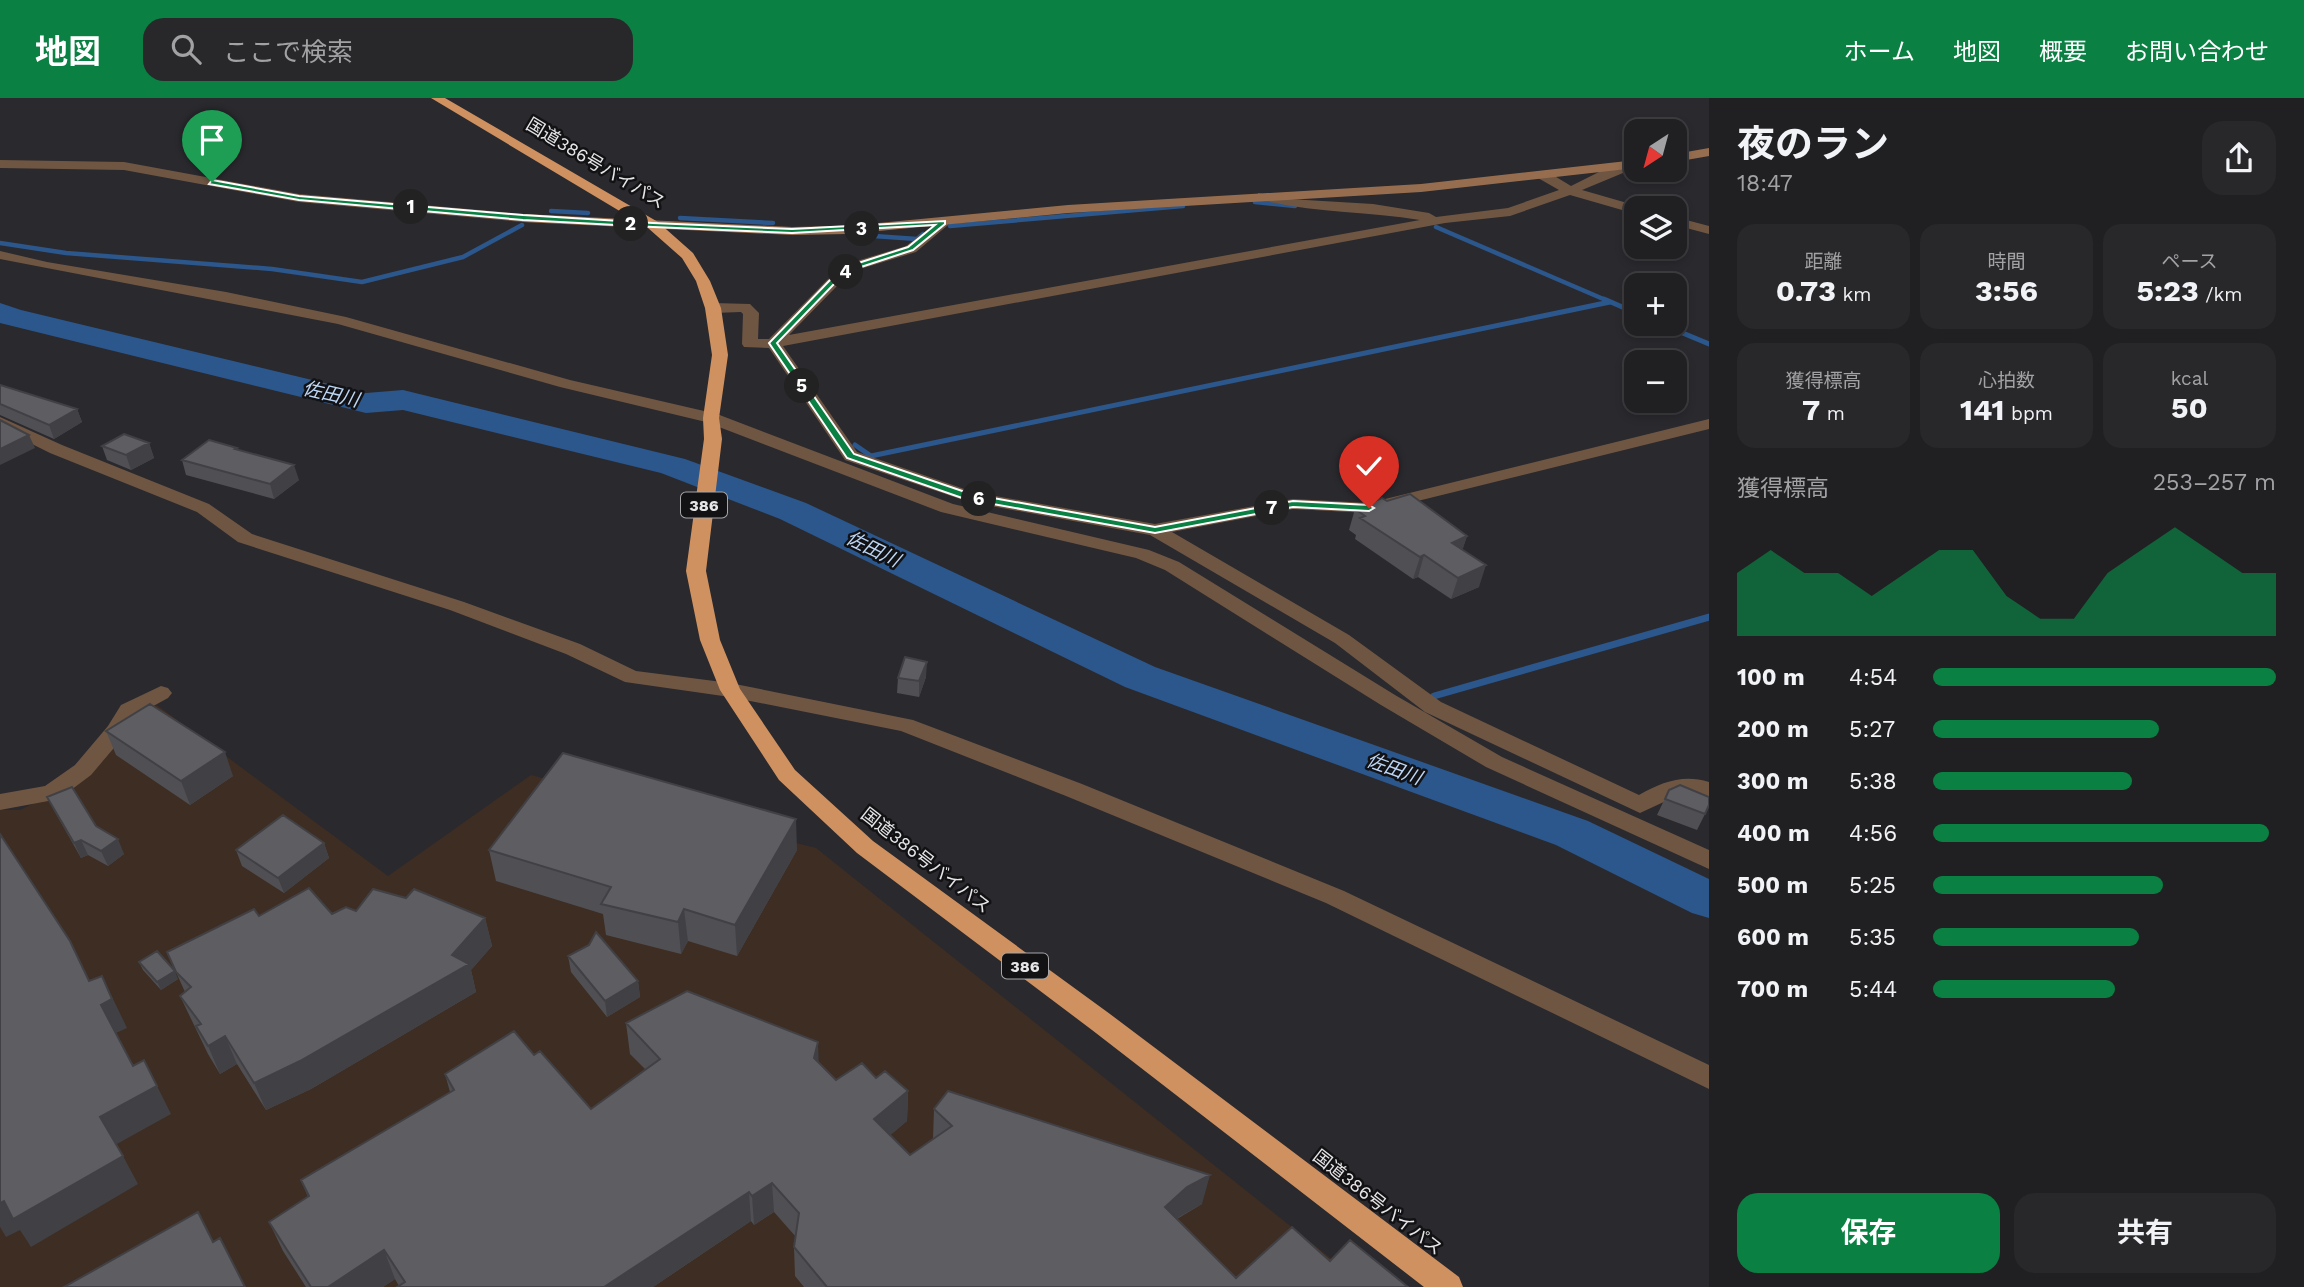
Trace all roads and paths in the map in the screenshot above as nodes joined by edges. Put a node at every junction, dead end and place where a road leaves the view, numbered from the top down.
1 (437, 98) edge
2 (1709, 152) edge
3 (1687, 156) edge
4 (0, 164) edge
5 (1624, 166) edge
6 (1617, 167) junction
7 (1543, 175) junction
8 (1570, 191) junction
9 (1263, 196) junction
10 (1624, 207) edge
11 (1445, 219) junction
12 (943, 222) junction
13 (1687, 224) edge
14 (653, 225) junction
15 (1709, 230) edge
16 (0, 255) edge
17 (713, 308) junction
18 (773, 343) junction
19 (711, 418) junction
20 (0, 422) edge
21 (1709, 424) edge
22 (1155, 530) junction
23 (730, 690) junction
24 (161, 693) dead end
25 (1709, 790) edge
26 (0, 802) edge
27 (1709, 860) edge
28 (1709, 1078) edge
29 (1448, 1287) edge

1 - 14 highway, 国道386号バイパス / 386
2 - 3 street
4 - 14 street
5 - 6 street
6 - 7 street
6 - 8 street
7 - 8 street
7 - 9 street
8 - 10 street
8 - 11 street
9 - 11 street
9 - 12 street
11 - 18 street
12 - 14 street
12 - 18 street
13 - 15 street
14 - 17 highway, 国道386号バイパス / 386
16 - 19 street
17 - 18 street
17 - 19 highway, 国道386号バイパス / 386
18 - 22 street
19 - 23 highway, 国道386号バイパス / 386
19 - 27 street
20 - 23 street
21 - 22 street
22 - 25 street
23 - 28 street
23 - 29 highway, 国道386号バイパス / 386
24 - 26 street

